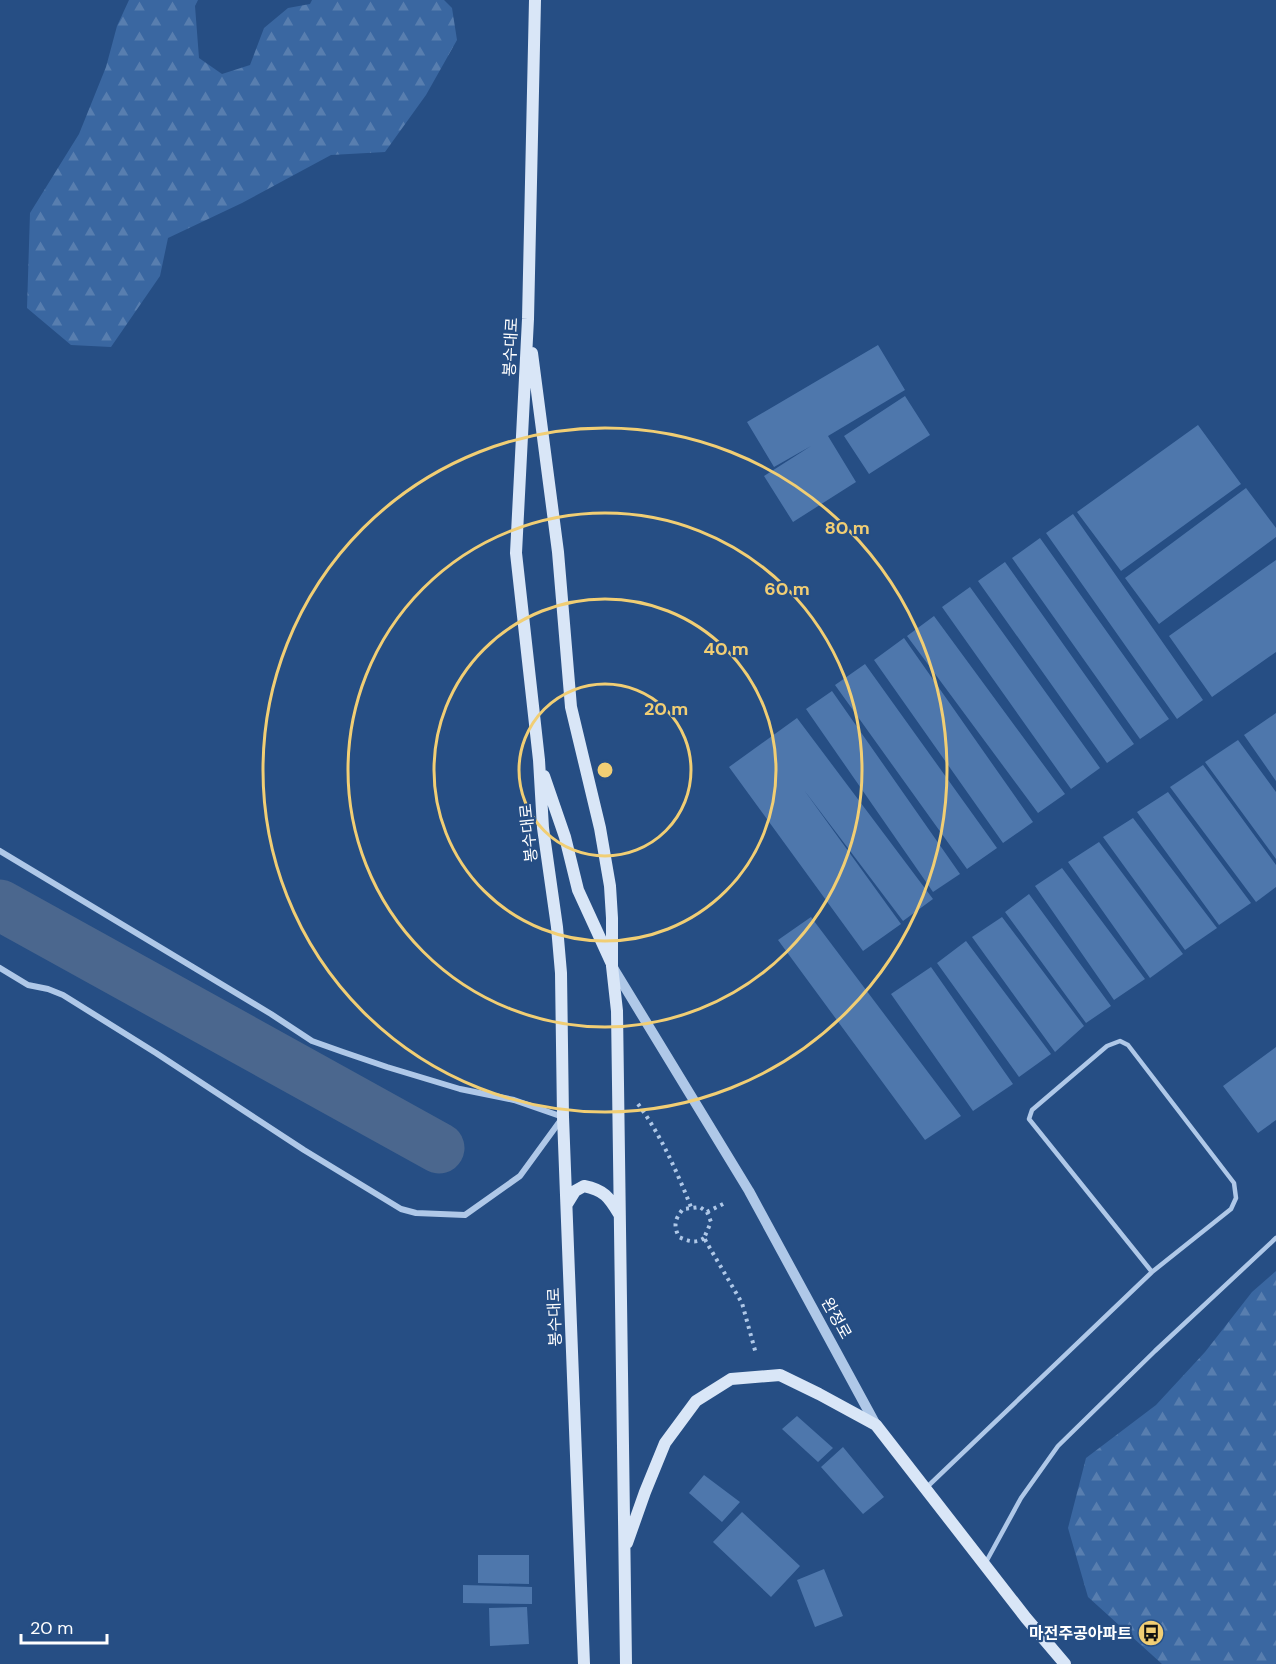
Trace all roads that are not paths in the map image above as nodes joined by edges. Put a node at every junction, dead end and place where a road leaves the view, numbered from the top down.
1 (535, 0) edge
2 (528, 319) junction
3 (539, 760) junction
4 (0, 851) edge
5 (612, 966) junction
6 (0, 968) edge
7 (562, 1117) junction
8 (566, 1204) junction
9 (619, 1215) junction
10 (1276, 1238) edge
11 (1152, 1272) junction
12 (876, 1425) junction
13 (926, 1488) junction
14 (624, 1552) junction
15 (985, 1565) junction
16 (584, 1664) edge
17 (626, 1664) edge
18 (1065, 1664) edge

1 - 2 main road, 봉수대로
2 - 3 main road, 봉수대로
2 - 5 main road
3 - 5 main road
3 - 7 main road, 봉수대로
4 - 7 street
5 - 9 main road
5 - 12 street, 완정로
6 - 7 street
7 - 8 main road, 봉수대로
8 - 9 main road
8 - 16 main road, 봉수대로
9 - 14 main road
10 - 15 lane
11 - 11 lane
11 - 13 lane
12 - 13 main road, 완정로
12 - 14 main road
13 - 15 main road, 완정로
14 - 17 main road
15 - 18 main road, 완정로

